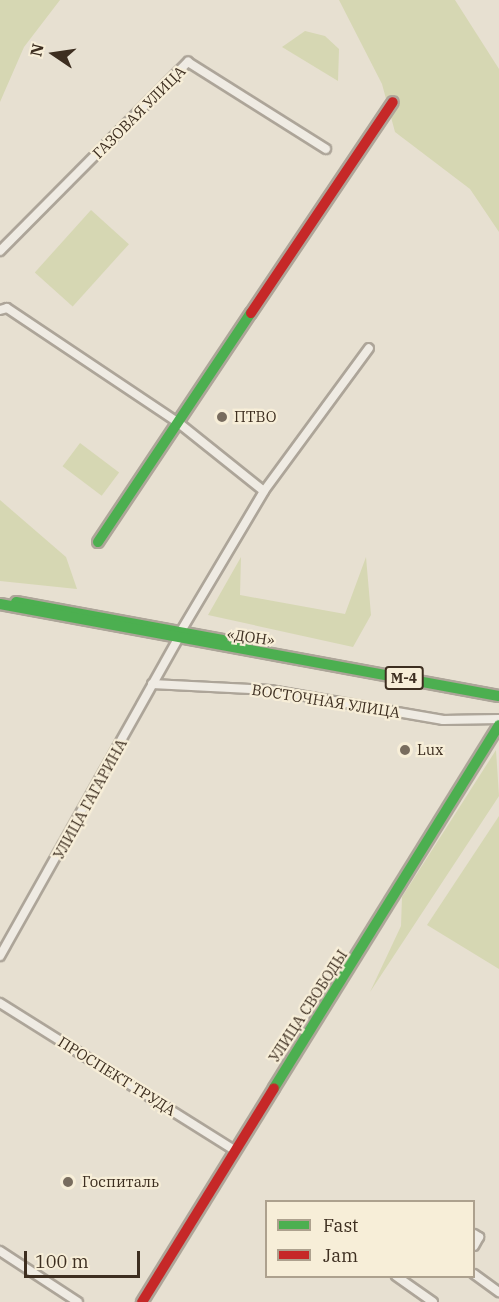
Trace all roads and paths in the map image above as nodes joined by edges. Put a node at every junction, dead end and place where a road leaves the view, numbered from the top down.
1 (393, 102) dead end
2 (326, 149) dead end
3 (0, 250) edge
4 (0, 310) edge
5 (369, 348) dead end
6 (180, 424) junction
7 (264, 491) junction
8 (99, 542) dead end
9 (0, 602) edge
10 (179, 636) junction
11 (152, 684) junction
12 (499, 696) edge
13 (499, 719) edge
14 (499, 725) edge
15 (0, 956) edge
16 (0, 1003) edge
17 (234, 1150) junction
18 (0, 1251) edge
19 (475, 1275) edge
20 (399, 1278) edge
21 (499, 1292) edge
22 (78, 1302) edge
23 (142, 1302) edge
24 (433, 1302) edge

1 - 6 street
2 - 3 street, ГАЗОВАЯ УЛИЦА
4 - 6 street
5 - 7 street, УЛИЦА ГАГАРИНА
6 - 7 street
6 - 8 street
7 - 10 street, УЛИЦА ГАГАРИНА
9 - 10 street
10 - 11 street, УЛИЦА ГАГАРИНА
10 - 12 street, М-4
11 - 13 street, ВОСТОЧНАЯ УЛИЦА
11 - 15 street, УЛИЦА ГАГАРИНА
14 - 17 street, УЛИЦА СВОБОДЫ
16 - 17 street, ПРОСПЕКТ ТРУДА
17 - 23 street, УЛИЦА СВОБОДЫ
18 - 22 street
19 - 21 street
20 - 24 street

